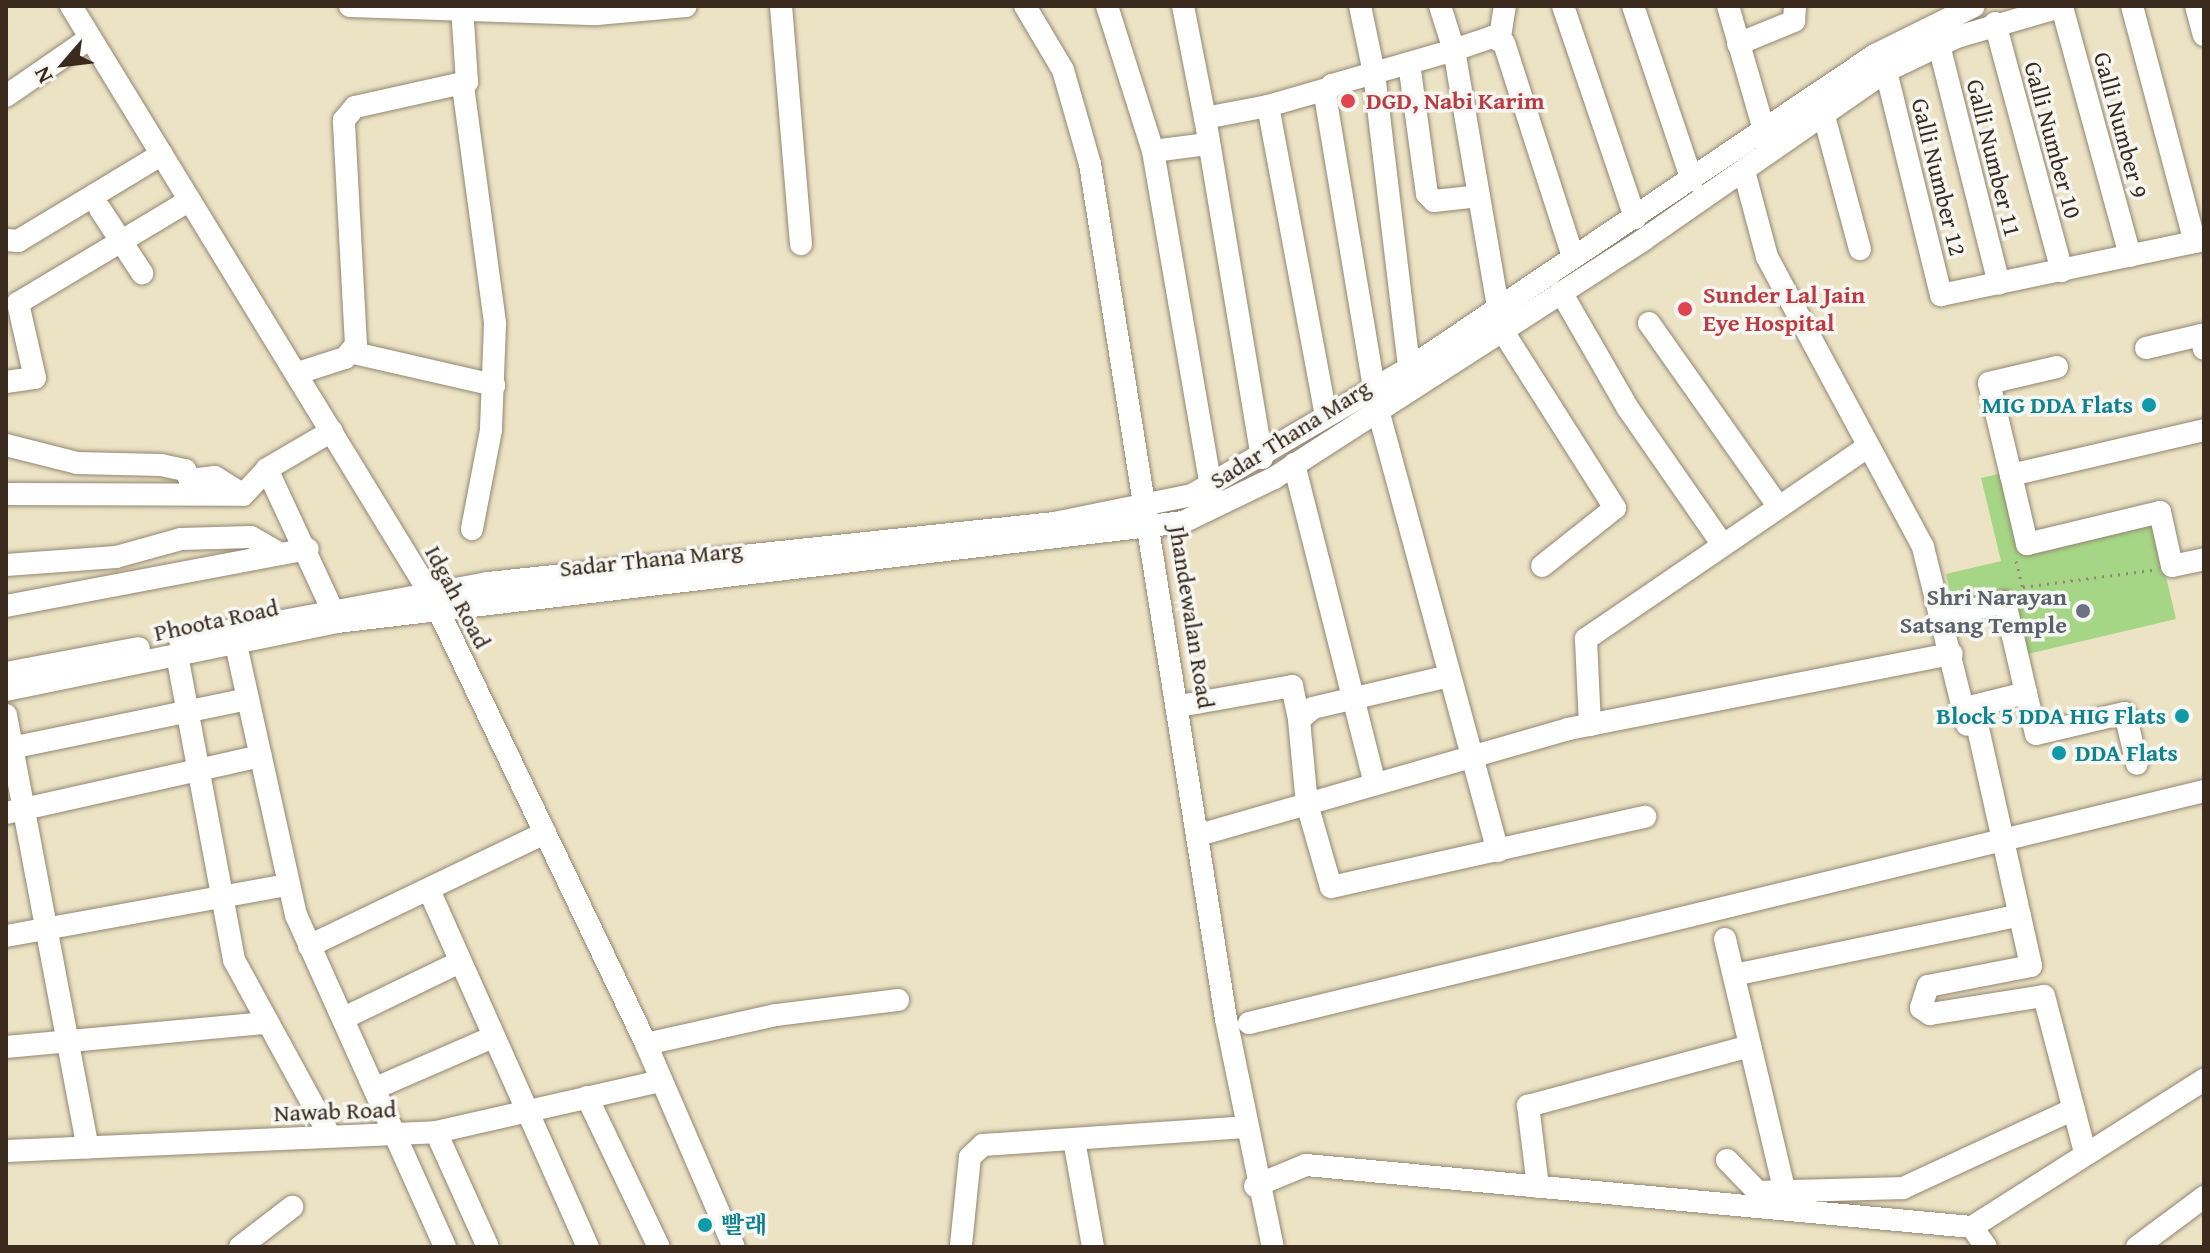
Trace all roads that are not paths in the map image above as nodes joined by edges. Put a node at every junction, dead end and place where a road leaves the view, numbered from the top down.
1 (71, 6) edge
2 (350, 6) edge
3 (686, 6) edge
4 (781, 6) edge
5 (1025, 6) edge
6 (1107, 6) edge
7 (1183, 6) edge
8 (1360, 6) edge
9 (1440, 6) edge
10 (1505, 6) edge
11 (1563, 6) edge
12 (1633, 6) edge
13 (1728, 6) edge
14 (1795, 6) edge
15 (1974, 6) edge
16 (2063, 6) edge
17 (2132, 6) edge
18 (2196, 6) edge
19 (462, 9) edge
20 (1930, 14) edge
21 (1995, 23) junction
22 (2204, 35) edge
23 (1500, 37) junction
24 (90, 38) junction
25 (1738, 44) junction
26 (1939, 45) junction
27 (1454, 50) junction
28 (1409, 63) junction
29 (1886, 71) junction
30 (1374, 73) junction
31 (463, 86) junction
32 (1327, 89) junction
33 (6, 96) edge
34 (1268, 106) junction
35 (1824, 116) junction
36 (1205, 118) junction
37 (1208, 144) junction
38 (1769, 144) junction
39 (1153, 151) junction
40 (162, 154) junction
41 (1744, 171) junction
42 (1692, 180) junction
43 (1479, 196) junction
44 (190, 200) junction
45 (100, 209) dead end
46 (1635, 218) junction
47 (6, 240) edge
48 (122, 241) junction
49 (2199, 241) edge
50 (801, 244) dead end
51 (1860, 249) dead end
52 (2130, 256) junction
53 (1573, 257) junction
54 (2062, 271) junction
55 (142, 273) dead end
56 (1999, 284) junction
57 (1561, 292) junction
58 (1498, 307) junction
59 (1649, 323) dead end
60 (1502, 330) junction
61 (2146, 348) dead end
62 (2204, 349) edge
63 (354, 353) junction
64 (2057, 367) dead end
65 (1409, 368) junction
66 (298, 373) junction
67 (6, 382) edge
68 (494, 385) junction
69 (1376, 399) junction
70 (1326, 415) junction
71 (2204, 430) edge
72 (332, 431) junction
73 (6, 445) edge
74 (1867, 447) junction
75 (1262, 458) junction
76 (1294, 464) junction
77 (267, 469) junction
78 (2011, 475) junction
79 (1211, 488) junction
80 (6, 494) edge
81 (243, 495) junction
82 (1776, 503) junction
83 (1148, 508) junction
84 (472, 529) dead end
85 (1153, 530) junction
86 (1721, 542) junction
87 (308, 549) junction
88 (280, 554) junction
89 (2204, 559) edge
90 (6, 565) edge
91 (1542, 566) dead end
92 (435, 603) junction
93 (6, 606) edge
94 (1958, 613) dead end
95 (335, 614) junction
96 (234, 635) junction
97 (1952, 654) junction
98 (177, 655) junction
99 (6, 673) edge
100 (1445, 677) junction
101 (6, 690) edge
102 (2026, 693) junction
103 (248, 699) junction
104 (1355, 700) junction
105 (1179, 706) junction
106 (186, 711) junction
107 (6, 715) edge
108 (1299, 720) junction
109 (1590, 725) junction
110 (9, 749) edge
111 (261, 756) junction
112 (1470, 757) junction
113 (2137, 764) dead end
114 (196, 772) junction
115 (1977, 773) dead end
116 (1375, 784) junction
117 (2204, 791) edge
118 (1307, 804) junction
119 (15, 811) edge
120 (1645, 817) dead end
121 (545, 833) junction
122 (1199, 835) junction
123 (2004, 839) junction
124 (1498, 851) junction
125 (288, 885) junction
126 (429, 890) junction
127 (222, 897) junction
128 (2020, 915) junction
129 (46, 927) junction
130 (6, 936) edge
131 (1725, 939) dead end
132 (309, 946) junction
133 (460, 962) junction
134 (1734, 975) junction
135 (898, 1000) dead end
136 (344, 1018) junction
137 (266, 1023) junction
138 (1249, 1023) dead end
139 (493, 1037) junction
140 (68, 1040) junction
141 (646, 1044) junction
142 (1750, 1046) junction
143 (6, 1047) edge
144 (2204, 1080) edge
145 (661, 1081) junction
146 (378, 1087) junction
147 (587, 1097) junction
148 (2074, 1109) junction
149 (525, 1111) junction
150 (1245, 1127) junction
151 (436, 1132) junction
152 (400, 1134) junction
153 (330, 1136) junction
154 (1074, 1140) junction
155 (88, 1147) junction
156 (6, 1151) edge
157 (2085, 1152) junction
158 (1727, 1160) dead end
159 (1255, 1186) junction
160 (1538, 1187) junction
161 (1785, 1193) junction
162 (2204, 1197) edge
163 (292, 1207) dead end
164 (1972, 1227) junction
165 (961, 1245) dead end
166 (240, 1247) edge
167 (445, 1247) edge
168 (488, 1247) edge
169 (588, 1247) edge
170 (659, 1247) edge
171 (734, 1247) edge
172 (1093, 1247) edge
173 (1273, 1247) edge
174 (1986, 1247) edge
175 (2137, 1247) edge

1 - 24 street, Idgah Road
2 - 19 street
3 - 19 street
4 - 50 street
5 - 83 street, Jhandewalan Road
6 - 39 street
7 - 36 street
8 - 30 street
9 - 27 street
10 - 23 street
11 - 46 street
12 - 42 street
13 - 25 street
14 - 25 street
15 - 20 street, Sadar Thana Marg
16 - 21 street, Sadar Thana Marg
16 - 52 street, Galli Number 9
17 - 49 street
18 - 22 street
19 - 31 street
20 - 38 street, Sadar Thana Marg
21 - 26 street, Sadar Thana Marg
21 - 54 street, Galli Number 10
23 - 27 street
23 - 53 street
24 - 33 street
24 - 40 street, Idgah Road
25 - 38 street
26 - 29 street, Sadar Thana Marg
26 - 56 street, Galli Number 11
27 - 28 street
27 - 43 street
28 - 30 street
28 - 43 street
29 - 35 street, Sadar Thana Marg
29 - 56 street, Galli Number 12
30 - 32 street
30 - 65 street
31 - 63 street
31 - 68 street
32 - 34 street
32 - 69 street
34 - 36 street
34 - 70 street
35 - 38 street, Sadar Thana Marg
35 - 51 street
36 - 37 street
37 - 39 street
37 - 75 street
38 - 41 street, Sadar Thana Marg
38 - 42 street, Sadar Thana Marg
39 - 79 street
40 - 44 street, Idgah Road
40 - 47 street
41 - 57 street, Sadar Thana Marg
41 - 74 street
42 - 46 street, Sadar Thana Marg
43 - 58 street
44 - 48 street
44 - 66 street, Idgah Road
45 - 48 street
46 - 53 street, Sadar Thana Marg
48 - 55 street
48 - 67 street
49 - 52 street
52 - 54 street
53 - 58 street, Sadar Thana Marg
54 - 56 street
57 - 60 street, Sadar Thana Marg
57 - 86 street
58 - 65 street, Sadar Thana Marg
59 - 82 street
60 - 69 street, Sadar Thana Marg
60 - 91 street
61 - 62 street
63 - 66 street
63 - 68 street
64 - 78 street
65 - 69 street, Sadar Thana Marg
66 - 72 street, Idgah Road
68 - 84 street
69 - 70 street, Sadar Thana Marg
69 - 76 street, Sadar Thana Marg
69 - 100 street
70 - 75 street, Sadar Thana Marg
71 - 78 street
72 - 77 street
72 - 92 street, Idgah Road
73 - 81 street
74 - 82 street
74 - 97 street
75 - 79 street, Sadar Thana Marg
76 - 85 street, Sadar Thana Marg
76 - 104 street
77 - 81 street
77 - 87 street
78 - 89 street
79 - 83 street, Sadar Thana Marg
80 - 81 street
82 - 86 street
83 - 85 street, Jhandewalan Road
83 - 92 street, Sadar Thana Marg
85 - 92 street, Sadar Thana Marg
85 - 105 street, Jhandewalan Road
86 - 109 street
87 - 88 street
87 - 95 street
88 - 90 street
88 - 93 street
92 - 95 street, Phoota Road
92 - 121 street, Idgah Road
94 - 102 street
95 - 96 street, Phoota Road
96 - 98 street, Phoota Road
96 - 99 street, Phoota Road
96 - 103 street
97 - 109 street
97 - 115 street
98 - 101 street, Phoota Road
98 - 106 street
100 - 104 street
100 - 112 street
102 - 113 street
102 - 123 street
103 - 106 street
103 - 111 street
104 - 108 street
104 - 116 street
105 - 108 street
105 - 122 street, Jhandewalan Road
106 - 110 street
106 - 114 street
107 - 110 street
108 - 118 street
109 - 112 street
110 - 119 street
111 - 114 street
111 - 125 street
112 - 116 street
112 - 124 street
114 - 119 street
114 - 127 street
116 - 118 street
117 - 123 street
118 - 122 street
118 - 124 street
119 - 129 street
120 - 124 street
121 - 126 street
121 - 141 street, Idgah Road
122 - 150 street, Jhandewalan Road
123 - 128 street
123 - 138 street
125 - 127 street
125 - 132 street
126 - 132 street
126 - 133 street
127 - 129 street
127 - 137 street
128 - 134 street
128 - 148 street
129 - 130 street
129 - 140 street
131 - 134 street
132 - 136 street
133 - 136 street
133 - 139 street
134 - 142 street
135 - 141 street
136 - 146 street
137 - 140 street
137 - 153 street
139 - 146 street
139 - 149 street
140 - 143 street
140 - 155 street
141 - 145 street, Idgah Road
142 - 160 street
142 - 161 street
144 - 157 street
145 - 147 street, Nawab Road
145 - 171 street, Idgah Road
146 - 152 street
147 - 149 street, Nawab Road
147 - 170 street
148 - 157 street
148 - 161 street
149 - 151 street, Nawab Road
149 - 169 street
150 - 154 street
150 - 159 street, Jhandewalan Road
151 - 152 street, Nawab Road
151 - 168 street
152 - 153 street, Nawab Road
152 - 167 street
153 - 155 street, Nawab Road
154 - 165 street
154 - 172 street
155 - 156 street, Nawab Road
157 - 164 street
158 - 161 street
159 - 160 street
159 - 173 street, Jhandewalan Road
160 - 164 street
162 - 175 street
163 - 166 street
164 - 174 street

